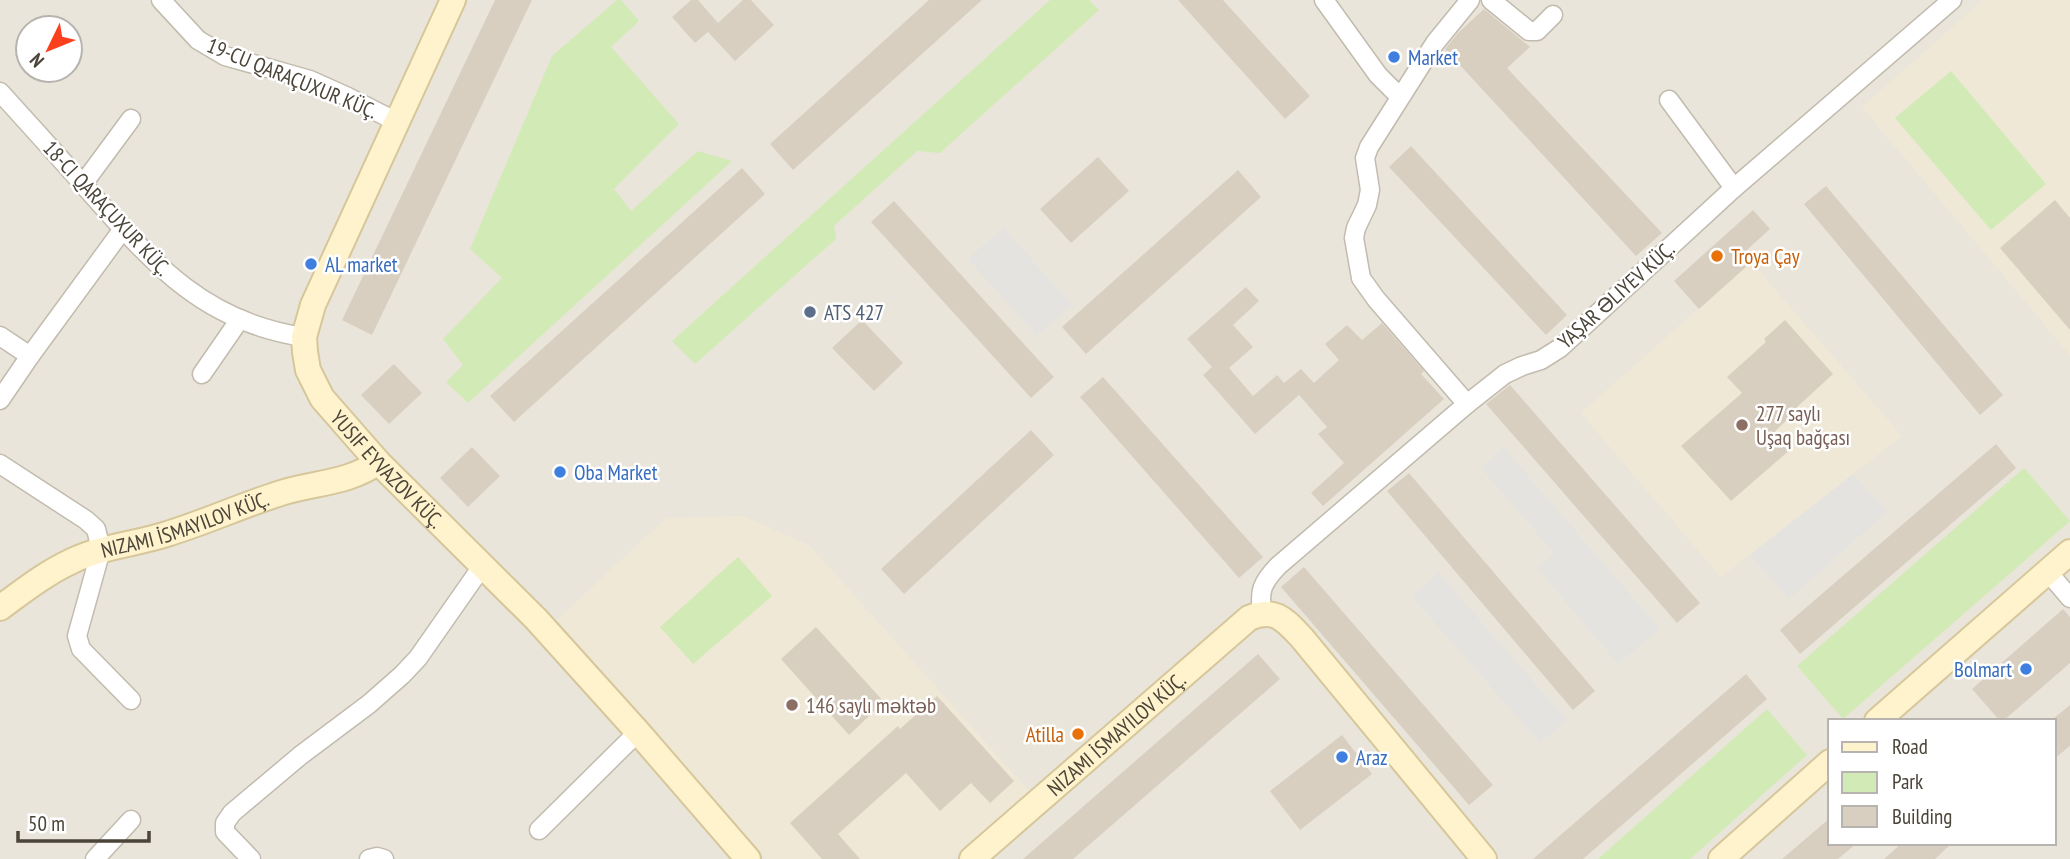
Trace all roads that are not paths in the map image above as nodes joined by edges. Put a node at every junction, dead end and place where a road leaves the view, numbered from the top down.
1 (161, 0) edge
2 (1324, 0) edge
3 (1471, 0) edge
4 (1491, 0) edge
5 (1952, 0) edge
6 (449, 2) edge
7 (1553, 15) dead end
8 (0, 92) edge
9 (1400, 97) junction
10 (1669, 100) dead end
11 (131, 119) dead end
12 (397, 122) junction
13 (83, 184) junction
14 (1734, 188) junction
15 (123, 229) junction
16 (240, 319) junction
17 (0, 336) edge
18 (304, 337) junction
19 (30, 356) junction
20 (202, 374) dead end
21 (0, 400) edge
22 (1467, 404) junction
23 (377, 462) junction
24 (0, 464) edge
25 (101, 550) junction
26 (2070, 552) edge
27 (483, 565) junction
28 (2048, 572) junction
29 (2070, 598) edge
30 (0, 608) edge
31 (1262, 612) junction
32 (131, 700) dead end
33 (1879, 719) edge
34 (638, 732) junction
35 (1828, 764) edge
36 (131, 820) dead end
37 (539, 830) dead end
38 (95, 859) edge
39 (251, 859) edge
40 (369, 859) edge
41 (384, 859) edge
42 (748, 859) edge
43 (972, 859) edge
44 (1485, 859) edge
45 (1721, 859) edge

1 - 12 street, 19-CU QARAÇUXUR KÜÇ.
2 - 9 street
3 - 9 street
4 - 7 street
5 - 14 street, YAŞAR ƏLIYEV KÜÇ.
6 - 12 street, YUSIF EYVAZOV KÜÇ.
8 - 13 street, 18-CI QARAÇUXUR KÜÇ.
9 - 22 street
10 - 14 street
11 - 13 street
12 - 18 street, YUSIF EYVAZOV KÜÇ.
13 - 15 street, 18-CI QARAÇUXUR KÜÇ.
14 - 22 street, YAŞAR ƏLIYEV KÜÇ.
15 - 16 street, 18-CI QARAÇUXUR KÜÇ.
15 - 19 street
16 - 18 street, 18-CI QARAÇUXUR KÜÇ.
16 - 20 street
17 - 19 street
18 - 23 street, YUSIF EYVAZOV KÜÇ.
19 - 21 street
22 - 31 street, YAŞAR ƏLIYEV KÜÇ.
23 - 25 street
23 - 27 street, YUSIF EYVAZOV KÜÇ.
24 - 25 street
25 - 30 street
25 - 32 street
26 - 28 street
27 - 34 street, YUSIF EYVAZOV KÜÇ.
27 - 39 street
28 - 29 street
28 - 33 street
31 - 43 street
31 - 44 street
34 - 37 street
34 - 42 street, YUSIF EYVAZOV KÜÇ.
35 - 45 street
36 - 38 street
40 - 41 street

